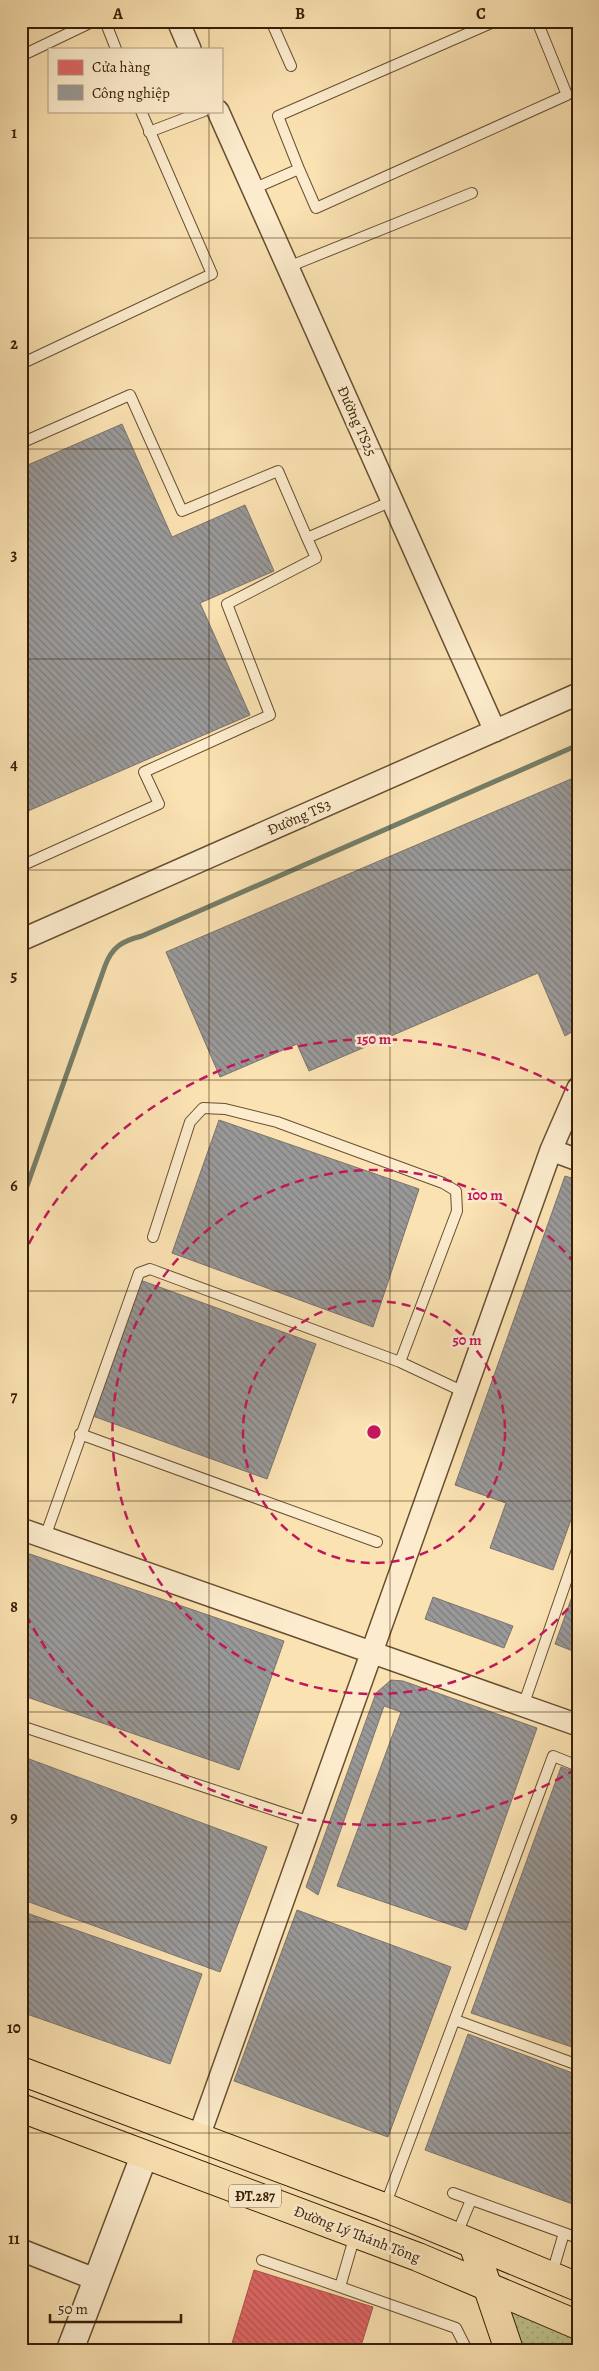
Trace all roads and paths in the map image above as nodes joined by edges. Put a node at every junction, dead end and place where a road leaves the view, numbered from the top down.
1 (94, 21) edge
2 (105, 21) edge
3 (178, 21) edge
4 (271, 21) edge
5 (496, 21) edge
6 (537, 21) edge
7 (116, 48) edge
8 (190, 48) edge
9 (21, 56) edge
10 (291, 66) dead end
11 (141, 112) edge
12 (201, 112) edge
13 (218, 112) edge
14 (149, 132) junction
15 (299, 169) junction
16 (253, 189) junction
17 (472, 193) dead end
18 (288, 267) junction
19 (21, 364) edge
20 (21, 443) edge
21 (392, 501) junction
22 (307, 538) junction
23 (578, 694) edge
24 (495, 731) junction
25 (21, 866) edge
26 (21, 940) edge
27 (578, 1088) edge
28 (551, 1150) junction
29 (578, 1160) edge
30 (153, 1237) dead end
31 (400, 1362) junction
32 (464, 1392) junction
33 (80, 1434) junction
34 (21, 1529) edge
35 (45, 1537) junction
36 (377, 1542) dead end
37 (578, 1547) edge
38 (370, 1652) junction
39 (523, 1706) junction
40 (578, 1725) edge
41 (21, 1726) edge
42 (578, 1766) edge
43 (310, 1822) junction
44 (455, 2020) junction
45 (578, 2065) edge
46 (21, 2071) edge
47 (21, 2108) edge
48 (198, 2139) junction
49 (144, 2156) junction
50 (187, 2170) junction
51 (453, 2193) dead end
52 (471, 2200) junction
53 (384, 2207) junction
54 (564, 2233) junction
55 (355, 2234) junction
56 (578, 2238) edge
57 (464, 2240) junction
58 (21, 2250) edge
59 (262, 2260) dead end
60 (541, 2268) junction
61 (578, 2274) edge
62 (97, 2280) junction
63 (340, 2287) junction
64 (578, 2287) edge
65 (488, 2288) junction
66 (578, 2325) edge
67 (70, 2350) edge
68 (467, 2350) edge
69 (510, 2350) edge

1 - 9 lane
2 - 7 lane
3 - 8 street
4 - 10 lane
5 - 15 lane
6 - 15 lane
11 - 14 lane
12 - 14 lane
13 - 16 street, Đường TS25
14 - 19 lane
15 - 16 lane
16 - 18 street, Đường TS25
17 - 18 lane
18 - 21 street, Đường TS25
20 - 22 lane
21 - 22 lane
21 - 24 street, Đường TS25
22 - 25 lane
23 - 24 street, Đường TS3
24 - 26 street, Đường TS3
27 - 28 street
28 - 29 street
28 - 32 street
30 - 31 lane
31 - 32 lane
31 - 33 lane
32 - 38 street
33 - 35 lane
33 - 36 lane
34 - 35 street
35 - 38 street
37 - 39 lane
38 - 39 street
38 - 43 street
39 - 40 street
41 - 43 lane
42 - 44 lane
43 - 48 street
44 - 45 lane
44 - 53 lane
46 - 48 main road, ĐT.287
47 - 49 main road, Đường Lý Thánh Tông / ĐT.287
48 - 50 main road
48 - 53 main road, ĐT.287
49 - 50 main road, Đường Lý Thánh Tông / ĐT.287
49 - 62 street
50 - 55 main road, Đường Lý Thánh Tông / ĐT.287
51 - 52 lane
52 - 54 lane
52 - 57 lane
53 - 57 main road, ĐT.287
54 - 56 lane
54 - 60 lane
55 - 63 lane
55 - 65 main road, Đường Lý Thánh Tông / ĐT.287
57 - 60 main road, ĐT.287
57 - 65 main road
58 - 62 street
59 - 63 lane
60 - 61 street
60 - 64 main road, ĐT.287
62 - 67 street
63 - 68 lane
65 - 66 main road, Đường Lý Thánh Tông / ĐT.287
65 - 69 main road

